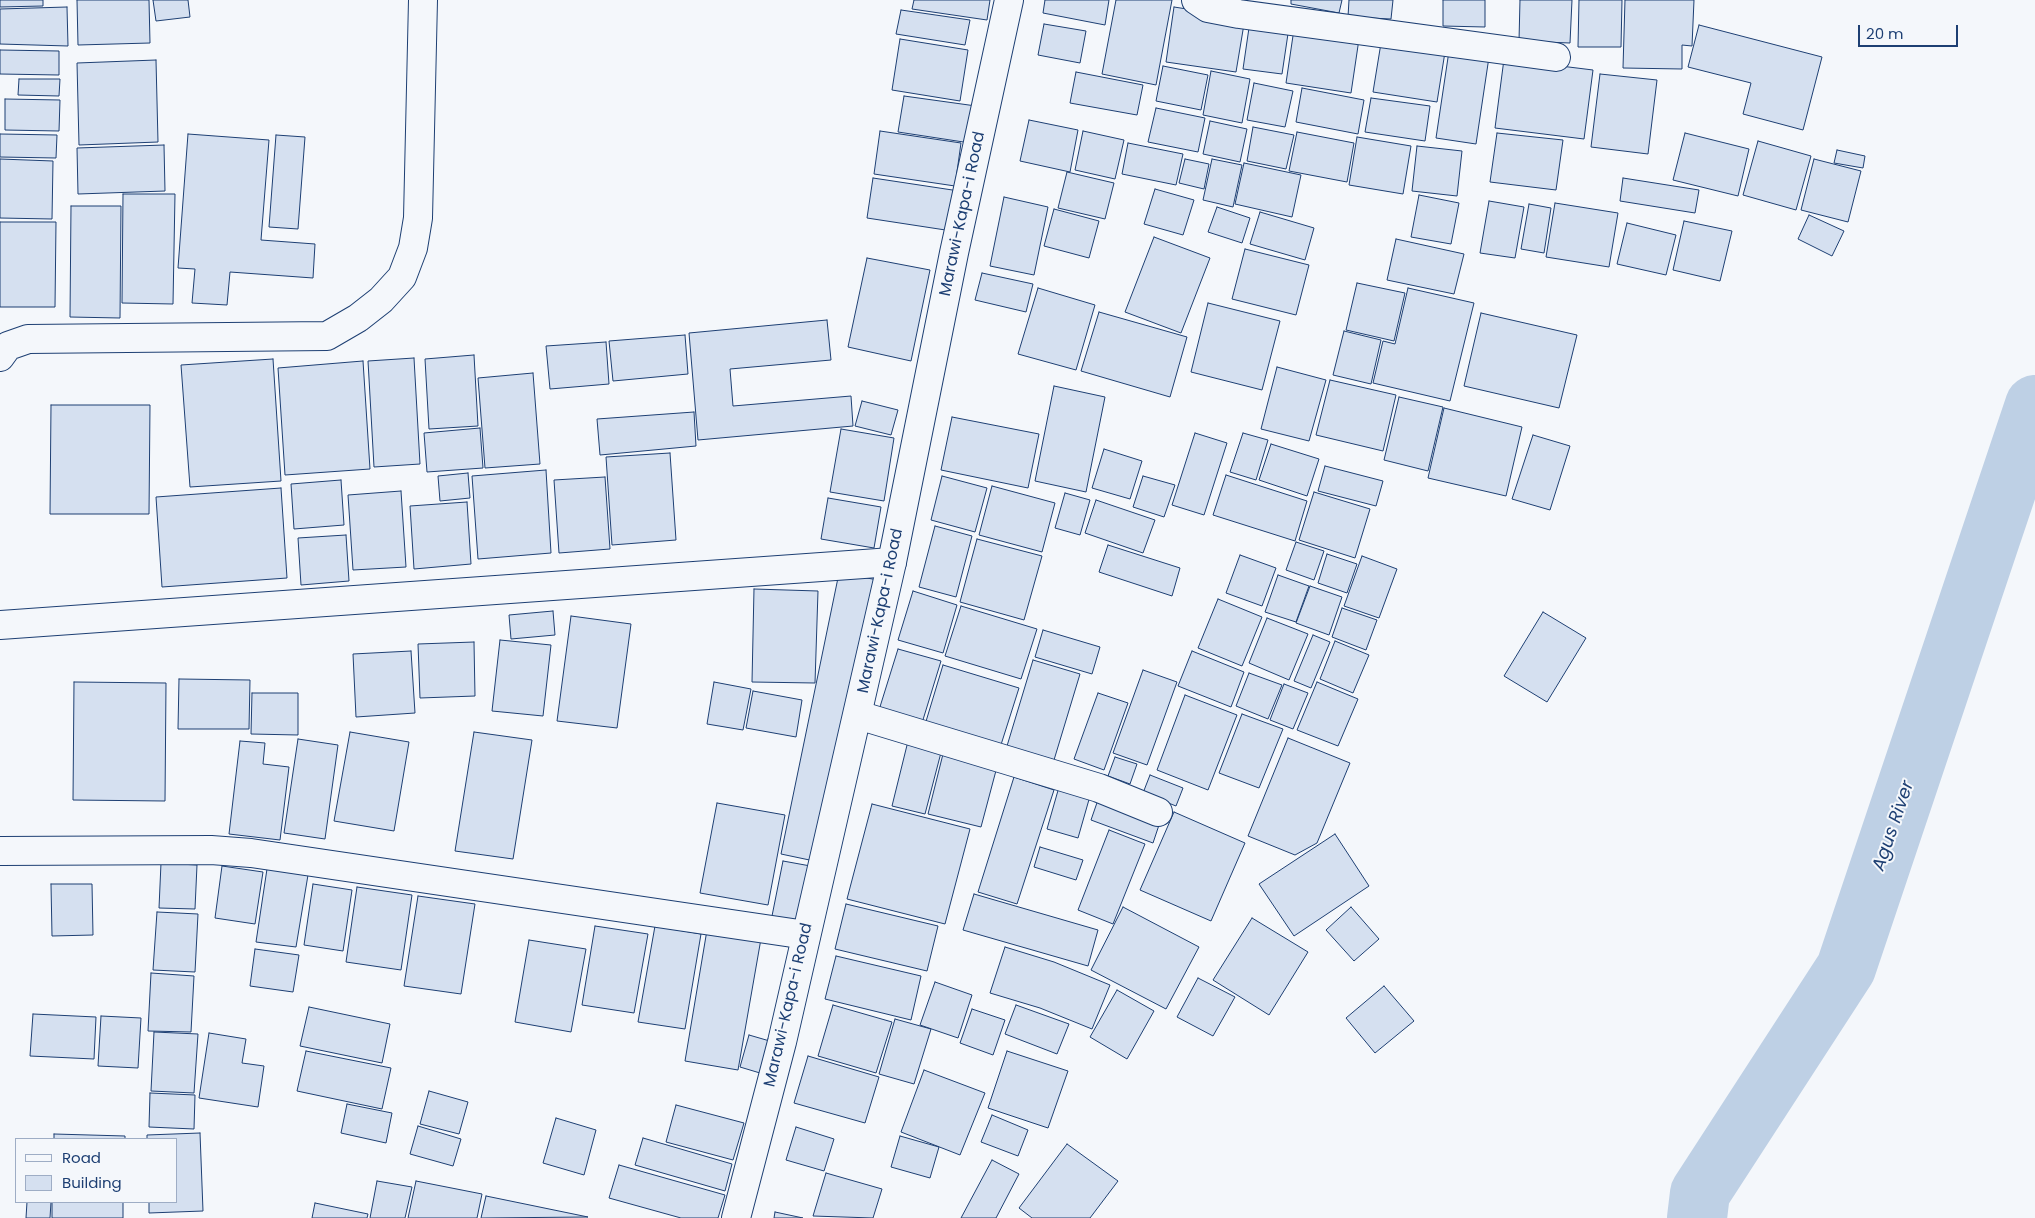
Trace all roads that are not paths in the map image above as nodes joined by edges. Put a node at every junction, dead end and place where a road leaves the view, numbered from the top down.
1 (423, 0) edge
2 (1009, 0) edge
3 (1196, 0) edge
4 (1556, 57) dead end
5 (0, 357) edge
6 (892, 562) junction
7 (0, 626) edge
8 (858, 715) junction
9 (1158, 812) dead end
10 (0, 851) edge
11 (806, 935) junction
12 (736, 1218) edge

1 - 5 street
2 - 6 street, Marawi-Kapa-i Road
3 - 4 street
6 - 7 street
6 - 8 street, Marawi-Kapa-i Road
8 - 9 street
8 - 11 street, Marawi-Kapa-i Road
10 - 11 street
11 - 12 street, Marawi-Kapa-i Road

